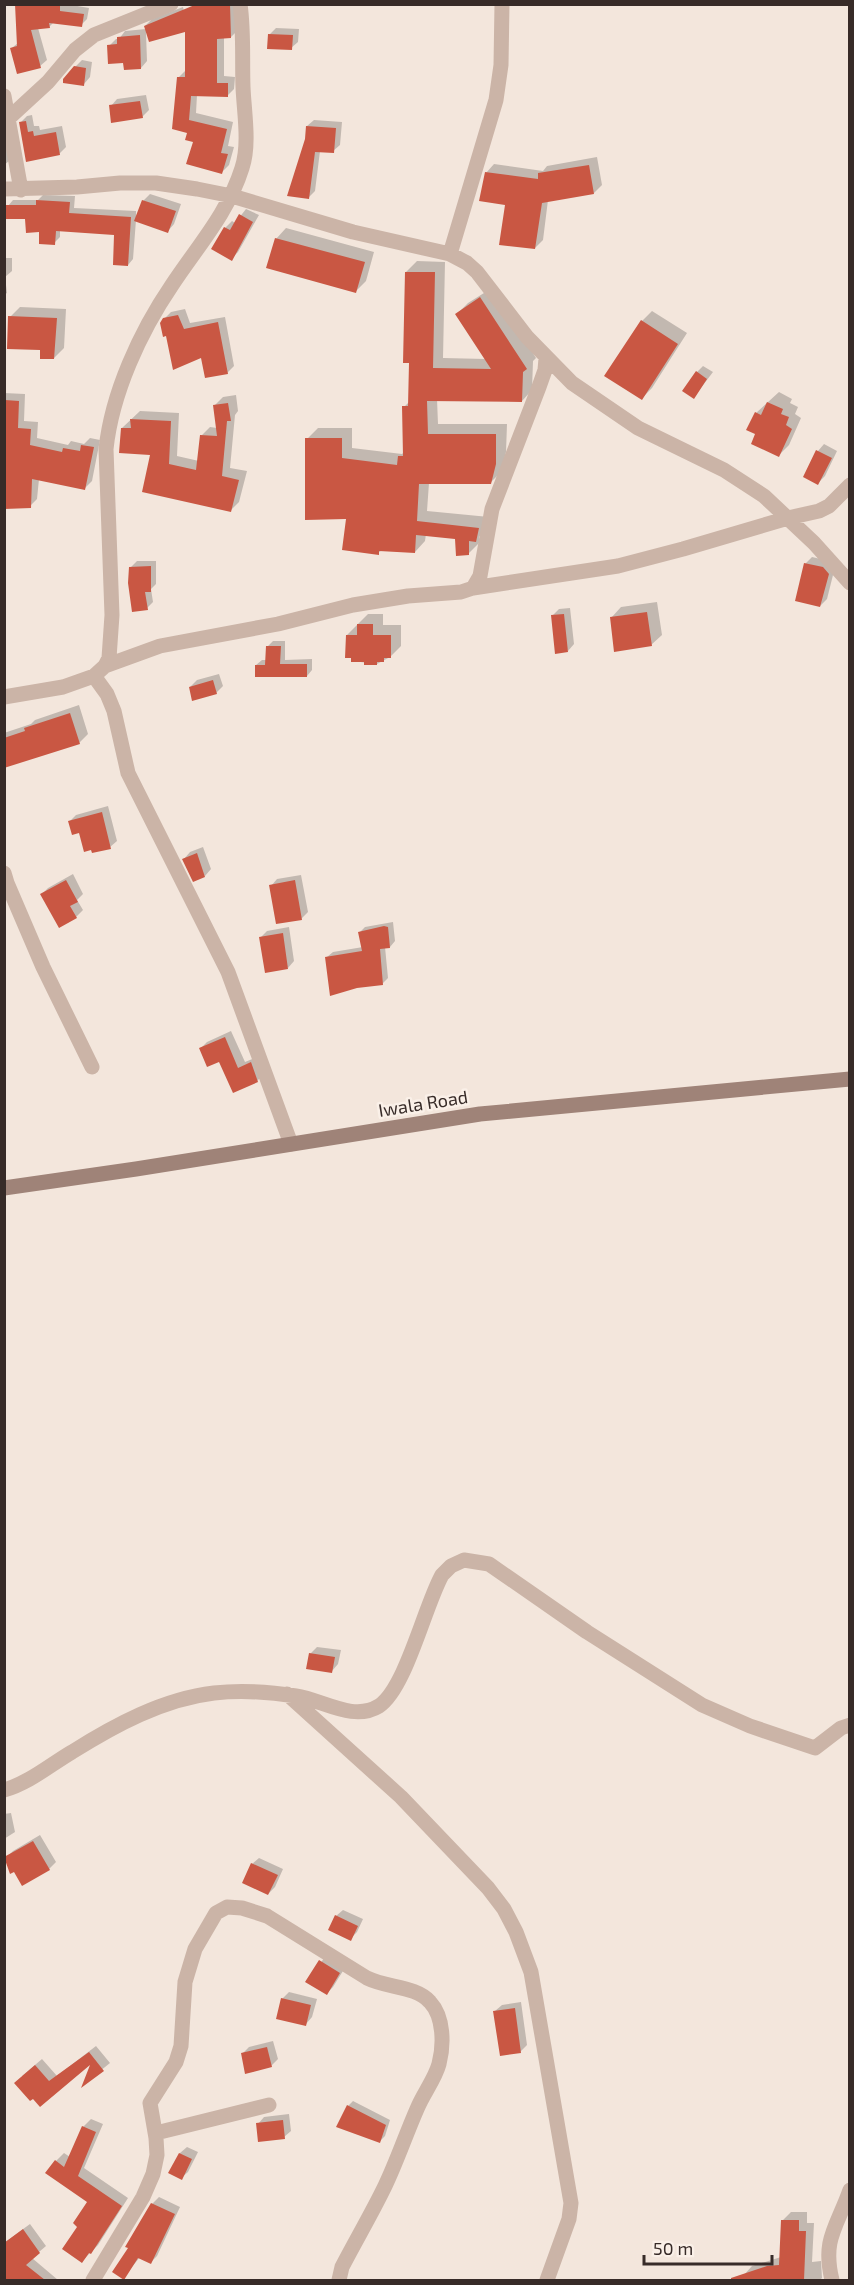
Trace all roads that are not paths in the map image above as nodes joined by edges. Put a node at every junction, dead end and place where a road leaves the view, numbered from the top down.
1 (171, 4) edge
2 (240, 4) edge
3 (502, 4) edge
4 (4, 96) edge
5 (10, 117) junction
6 (4, 189) edge
7 (21, 189) junction
8 (232, 196) junction
9 (450, 254) junction
10 (546, 358) junction
11 (849, 485) edge
12 (788, 518) junction
13 (849, 584) edge
14 (473, 588) junction
15 (99, 671) junction
16 (4, 697) edge
17 (4, 873) edge
18 (92, 1067) dead end
19 (849, 1079) edge
20 (291, 1144) junction
21 (4, 1188) edge
22 (287, 1694) junction
23 (849, 1725) edge
24 (4, 1790) edge
25 (269, 2105) dead end
26 (156, 2133) junction
27 (849, 2190) edge
28 (98, 2279) edge
29 (339, 2280) edge
30 (547, 2280) edge
31 (832, 2280) edge

1 - 5 street
2 - 8 street
3 - 9 street
4 - 5 street
5 - 7 street
6 - 7 street
7 - 8 street
8 - 9 street
8 - 15 street
9 - 10 street
10 - 12 street
10 - 14 street
11 - 12 street
12 - 13 street
12 - 14 street
14 - 15 street
15 - 16 street
15 - 20 street
17 - 18 street
19 - 20 street, Iwala Road
20 - 21 street, Iwala Road
22 - 23 street
22 - 24 street
22 - 30 street
25 - 26 street
26 - 28 street
26 - 29 street
27 - 31 street

